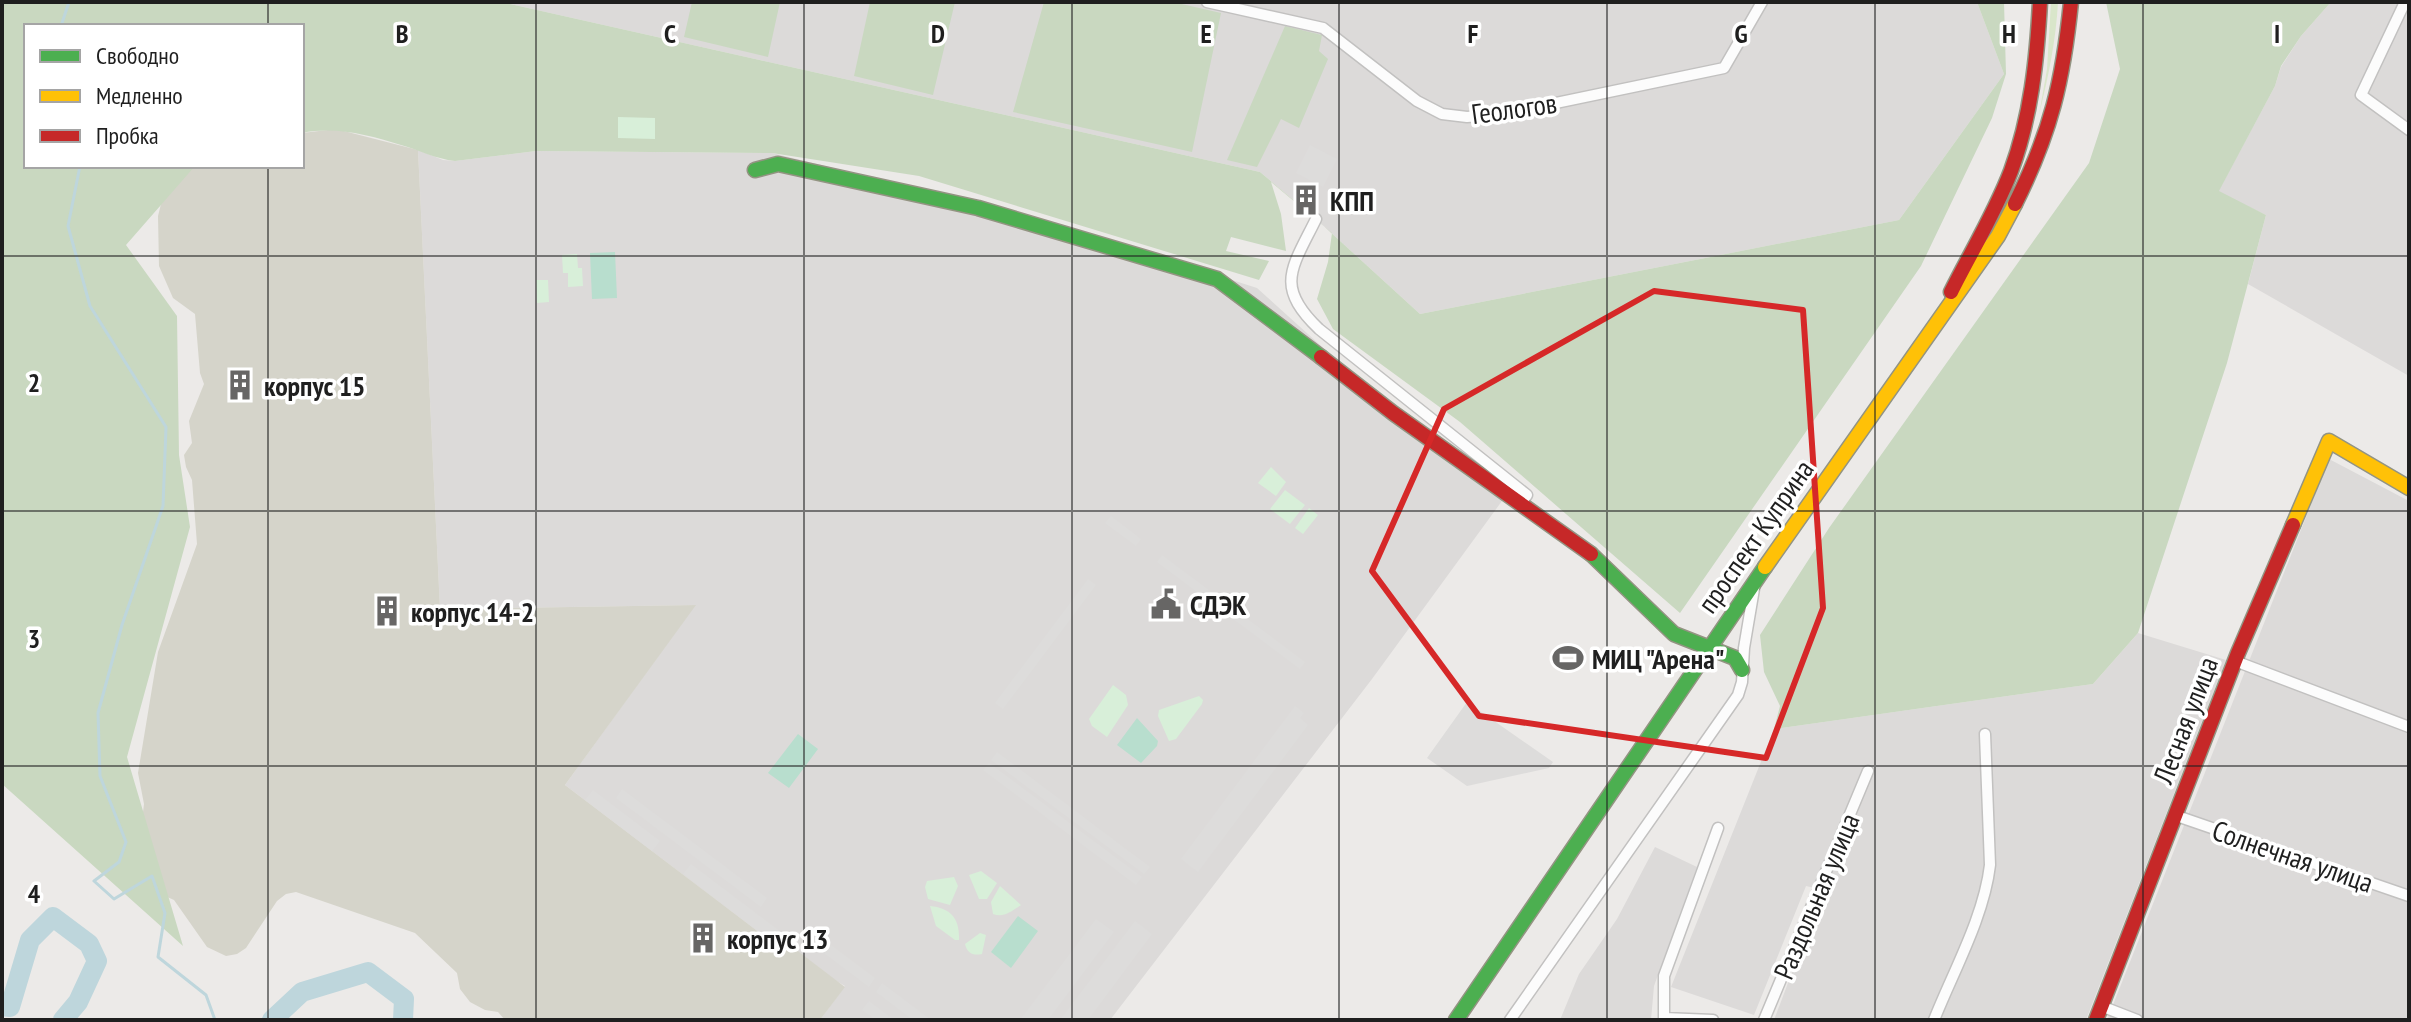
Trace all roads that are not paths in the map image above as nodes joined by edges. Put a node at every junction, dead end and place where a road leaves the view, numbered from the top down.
1 (1207, 2) edge
2 (1762, 2) edge
3 (2040, 2) edge
4 (2071, 2) edge
5 (2405, 2) edge
6 (2409, 130) edge
7 (755, 170) dead end
8 (1316, 219) dead end
9 (1937, 321) junction
10 (2409, 488) edge
11 (1521, 503) junction
12 (1755, 582) junction
13 (1709, 647) junction
14 (2235, 661) junction
15 (1742, 670) junction
16 (2409, 727) edge
17 (1985, 734) dead end
18 (1868, 771) dead end
19 (2177, 816) junction
20 (1718, 828) dead end
21 (2409, 896) edge
22 (2098, 1013) edge
23 (1664, 1019) edge
24 (1456, 1020) edge
25 (1510, 1020) edge
26 (1713, 1020) edge
27 (1764, 1020) edge
28 (1934, 1020) edge
29 (2137, 1020) edge

1 - 2 street, Геологов
3 - 9 street, проспект Куприна
4 - 9 street, проспект Куприна
5 - 6 street
7 - 11 street
8 - 11 street
9 - 12 street, проспект Куприна
10 - 14 street, Лесная улица
11 - 13 street
12 - 13 street, проспект Куприна
12 - 15 street
13 - 15 street
13 - 24 street, проспект Куприна
14 - 16 street
14 - 19 street, Лесная улица
15 - 25 street
17 - 28 street
18 - 27 street, Раздольная улица
19 - 21 street, Солнечная улица
19 - 22 street, Лесная улица
20 - 23 street
22 - 29 street
23 - 26 street

